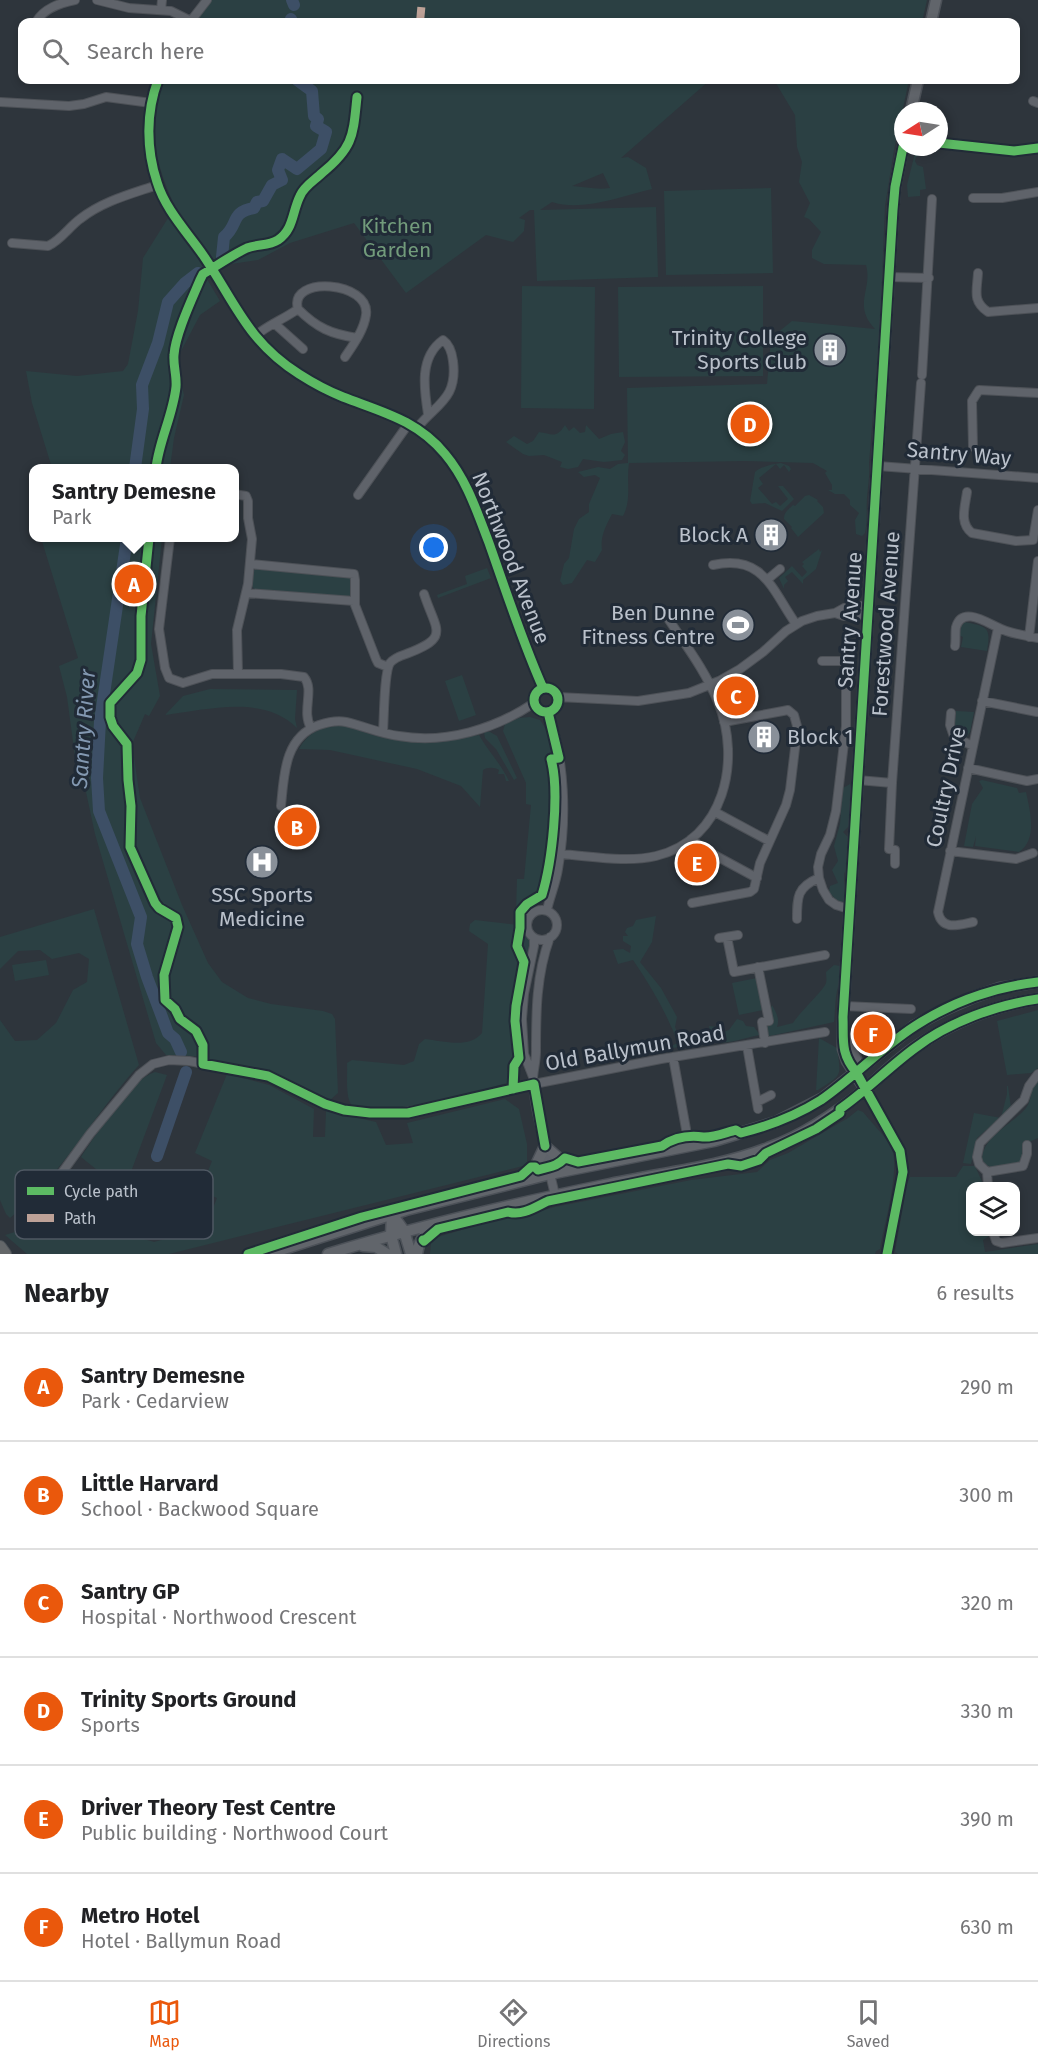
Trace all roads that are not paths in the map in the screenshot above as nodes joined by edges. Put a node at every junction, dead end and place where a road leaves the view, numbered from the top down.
1 (75, 0) edge
2 (97, 0) edge
3 (162, 0) edge
4 (207, 0) edge
5 (936, 0) edge
6 (161, 10) junction
7 (39, 18) edge
8 (184, 18) edge
9 (193, 18) edge
10 (932, 18) edge
11 (157, 84) edge
12 (917, 84) edge
13 (0, 102) edge
14 (913, 102) edge
15 (151, 103) junction
16 (948, 144) edge
17 (1038, 148) edge
18 (901, 156) edge
19 (157, 185) junction
20 (1038, 192) edge
21 (974, 198) dead end
22 (932, 199) dead end
23 (12, 243) dead end
24 (978, 273) dead end
25 (890, 277) junction
26 (929, 278) junction
27 (1038, 308) edge
28 (298, 309) junction
29 (275, 324) junction
30 (255, 336) junction
31 (357, 338) junction
32 (303, 349) dead end
33 (345, 357) dead end
34 (1038, 393) edge
35 (428, 414) junction
36 (409, 423) junction
37 (417, 428) junction
38 (973, 447) dead end
39 (878, 466) junction
40 (915, 469) junction
41 (1038, 478) edge
42 (967, 492) dead end
43 (239, 495) edge
44 (358, 495) dead end
45 (1038, 510) edge
46 (169, 542) edge
47 (1036, 543) edge
48 (1038, 561) edge
49 (250, 564) junction
50 (713, 565) dead end
51 (780, 568) dead end
52 (768, 579) junction
53 (246, 593) junction
54 (424, 594) dead end
55 (354, 602) junction
56 (869, 610) junction
57 (669, 620) dead end
58 (796, 624) junction
59 (998, 628) junction
60 (1034, 637) edge
61 (955, 646) dead end
62 (822, 661) dead end
63 (388, 667) junction
64 (238, 673) junction
65 (711, 685) junction
66 (543, 688) junction
67 (558, 697) junction
68 (982, 701) junction
69 (534, 703) junction
70 (548, 712) junction
71 (1037, 712) edge
72 (951, 713) dead end
73 (724, 722) junction
74 (311, 728) junction
75 (383, 732) junction
76 (973, 746) junction
77 (968, 768) junction
78 (1038, 779) edge
79 (858, 780) junction
80 (892, 783) junction
81 (281, 806) dead end
82 (715, 812) junction
83 (691, 839) junction
84 (769, 841) junction
85 (950, 851) junction
86 (1033, 853) dead end
87 (560, 854) junction
88 (895, 864) dead end
89 (757, 878) junction
90 (819, 878) junction
91 (692, 903) dead end
92 (849, 909) junction
93 (547, 910) junction
94 (797, 919) dead end
95 (973, 922) dead end
96 (738, 935) dead end
97 (550, 937) junction
98 (534, 938) junction
99 (825, 955) dead end
100 (758, 968) junction
101 (1038, 982) edge
102 (1038, 999) edge
103 (843, 1006) junction
104 (911, 1009) dead end
105 (825, 1032) dead end
106 (765, 1043) junction
107 (747, 1046) junction
108 (673, 1057) junction
109 (856, 1072) junction
110 (1038, 1074) edge
111 (533, 1081) junction
112 (865, 1089) junction
113 (771, 1095) dead end
114 (686, 1129) dead end
115 (1027, 1145) dead end
116 (545, 1146) junction
117 (578, 1168) junction
118 (64, 1170) edge
119 (987, 1172) junction
120 (550, 1174) junction
121 (522, 1181) junction
122 (988, 1182) edge
123 (555, 1195) junction
124 (392, 1214) junction
125 (444, 1222) junction
126 (404, 1231) junction
127 (391, 1235) junction
128 (994, 1236) edge
129 (1038, 1238) edge
130 (354, 1246) junction
131 (0, 1247) edge
132 (5, 1254) edge
133 (268, 1254) edge
134 (328, 1254) edge
135 (387, 1254) edge
136 (396, 1254) edge
137 (411, 1254) edge
138 (417, 1254) edge
139 (887, 1254) edge

1 - 7 street
2 - 6 street
3 - 6 street
4 - 9 street
5 - 10 main road
6 - 8 street
11 - 15 street, Northwood Avenue
12 - 14 main road
13 - 15 street
15 - 19 street, Northwood Avenue
16 - 17 street
18 - 25 main road, Santry Avenue
19 - 23 street
19 - 30 street, Northwood Avenue
20 - 21 street
22 - 26 street, Forestwood Avenue
24 - 27 street
25 - 26 street
25 - 39 main road, Santry Avenue
26 - 40 street, Forestwood Avenue
28 - 29 street
28 - 31 street
28 - 31 street
29 - 30 street
29 - 32 street
30 - 36 street, Northwood Avenue
31 - 33 street
34 - 38 street
35 - 35 street
35 - 37 street
36 - 37 street, Northwood Avenue
36 - 44 street
37 - 66 street, Northwood Avenue
39 - 40 street, Santry Way
39 - 56 main road, Santry Avenue
40 - 41 street, Santry Way
40 - 80 street, Forestwood Avenue
42 - 47 street
43 - 49 street
45 - 47 street
46 - 64 street
48 - 60 street
49 - 53 street
49 - 55 street
50 - 52 street
51 - 52 street
52 - 58 street
53 - 55 street
53 - 64 street
54 - 63 street
55 - 63 street
56 - 58 street
56 - 79 main road, Santry Avenue
57 - 65 street
58 - 65 street
59 - 60 street
59 - 61 street
59 - 68 street, Coultry Drive
62 - 90 street
63 - 75 street
64 - 74 street
65 - 67 street
65 - 73 street
66 - 67 street
66 - 69 street
67 - 70 street
68 - 71 street
68 - 76 street, Coultry Drive
69 - 70 street
69 - 75 street
70 - 87 street
72 - 76 street
73 - 82 street
73 - 84 street
74 - 75 street
74 - 81 street
76 - 77 street, Coultry Drive
77 - 78 street
77 - 85 street, Coultry Drive
79 - 80 street
79 - 92 main road, Santry Avenue
80 - 88 street, Forestwood Avenue
82 - 83 street
82 - 84 street
83 - 87 street
83 - 89 street
84 - 89 street
85 - 86 street
85 - 95 street, Coultry Drive
87 - 93 street
89 - 91 street
90 - 92 street
90 - 94 street
92 - 103 main road, Santry Avenue
93 - 97 street
93 - 98 street
96 - 100 street
97 - 98 street
97 - 111 street
98 - 111 street
99 - 100 street
100 - 106 street
101 - 109 main road
102 - 112 main road
103 - 104 street
103 - 109 main road, Santry Avenue
105 - 106 street, Old Ballymun Road
106 - 107 street, Old Ballymun Road
107 - 108 street, Old Ballymun Road
107 - 113 street
108 - 111 street, Old Ballymun Road
108 - 114 street
109 - 112 main road, Santry Avenue
109 - 117 main road
110 - 119 street
111 - 116 street
111 - 118 street, Old Ballymun Road
112 - 123 main road
112 - 139 street
115 - 119 street
116 - 117 main road
116 - 120 street
116 - 121 main road
117 - 120 main road
119 - 122 street
120 - 121 main road
120 - 123 street
121 - 124 main road
123 - 125 main road
124 - 126 main road
124 - 127 main road
124 - 133 main road
125 - 126 main road
125 - 138 main road
126 - 127 main road
126 - 137 main road
127 - 130 main road
127 - 136 main road
128 - 129 street
130 - 134 main road
130 - 135 main road
131 - 132 highway

